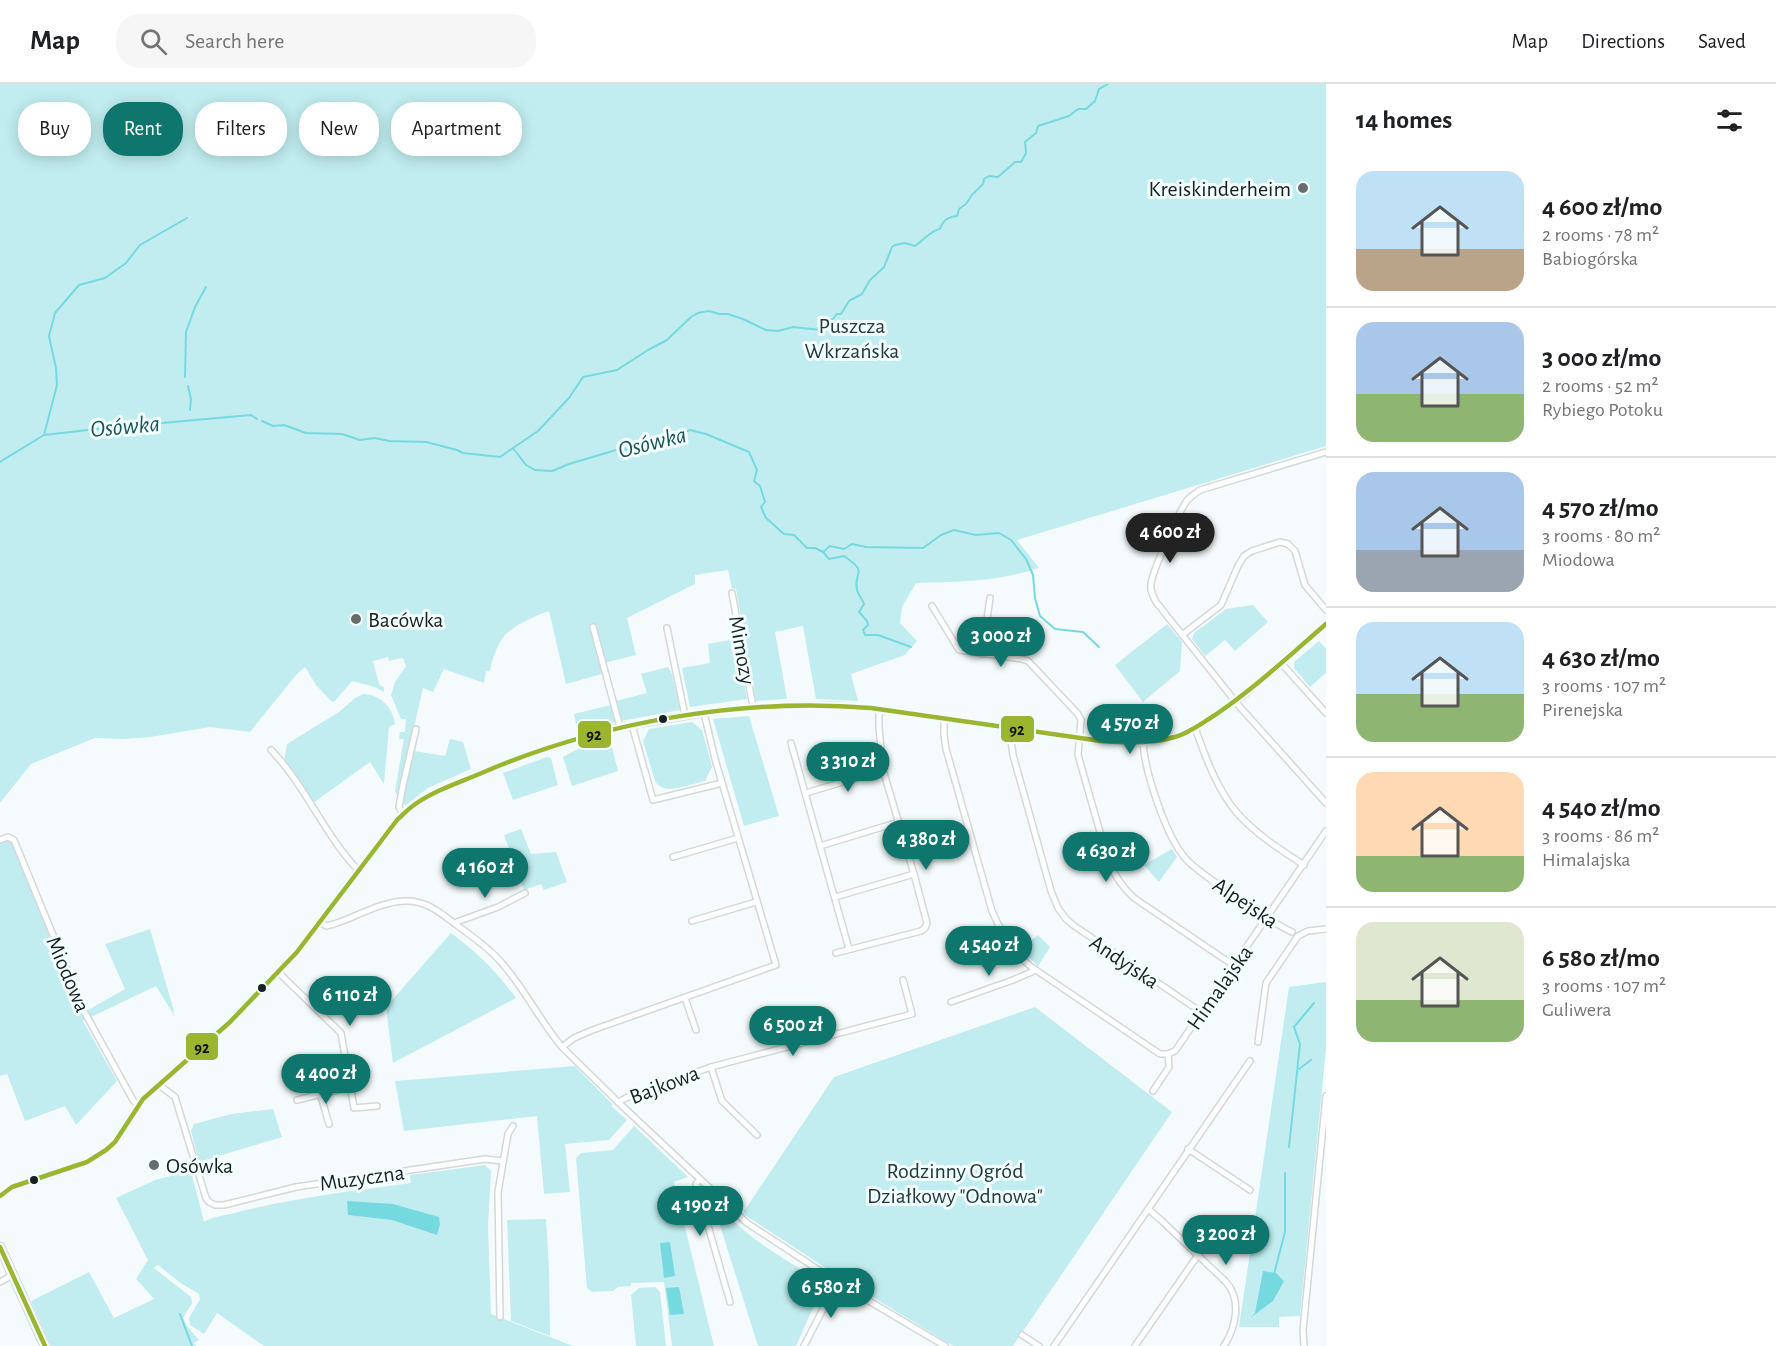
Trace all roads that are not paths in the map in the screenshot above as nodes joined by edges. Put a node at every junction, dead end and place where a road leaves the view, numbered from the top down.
1 (1326, 452) edge
2 (732, 593) dead end
3 (990, 598) dead end
4 (932, 606) dead end
5 (1326, 610) edge
6 (1326, 624) edge
7 (593, 627) dead end
8 (667, 628) dead end
9 (604, 635) dead end
10 (1182, 635) junction
11 (596, 637) junction
12 (982, 654) junction
13 (1281, 663) junction
14 (1235, 702) junction
15 (753, 707) junction
16 (879, 709) junction
17 (704, 713) junction
18 (1326, 713) edge
19 (685, 716) junction
20 (944, 718) junction
21 (632, 725) junction
22 (620, 727) junction
23 (1013, 728) junction
24 (1195, 728) junction
25 (416, 729) dead end
26 (1079, 738) junction
27 (791, 743) dead end
28 (1143, 743) junction
29 (271, 750) dead end
30 (883, 770) junction
31 (722, 783) junction
32 (806, 793) junction
33 (1326, 803) edge
34 (404, 814) junction
35 (899, 822) junction
36 (1326, 831) edge
37 (738, 838) junction
38 (0, 840) edge
39 (820, 846) junction
40 (673, 857) dead end
41 (1304, 866) junction
42 (358, 871) junction
43 (914, 874) junction
44 (525, 893) dead end
45 (835, 897) junction
46 (756, 902) junction
47 (1268, 917) junction
48 (692, 921) dead end
49 (320, 922) junction
50 (454, 923) junction
51 (1326, 929) edge
52 (1292, 932) dead end
53 (849, 949) junction
54 (836, 953) dead end
55 (278, 962) dead end
56 (1233, 965) junction
57 (280, 970) junction
58 (1036, 970) junction
59 (903, 980) dead end
60 (685, 998) junction
61 (951, 1002) dead end
62 (1201, 1012) junction
63 (696, 1030) dead end
64 (1258, 1042) dead end
65 (562, 1047) junction
66 (1168, 1054) junction
67 (310, 1058) dead end
68 (1250, 1061) dead end
69 (711, 1067) junction
70 (159, 1085) junction
71 (350, 1087) junction
72 (1153, 1091) dead end
73 (321, 1094) junction
74 (1326, 1096) edge
75 (297, 1100) dead end
76 (618, 1102) junction
77 (138, 1106) junction
78 (377, 1106) dead end
79 (329, 1124) dead end
80 (513, 1126) dead end
81 (757, 1135) dead end
82 (1188, 1149) junction
83 (502, 1161) junction
84 (700, 1179) junction
85 (1250, 1190) dead end
86 (0, 1196) edge
87 (1148, 1209) junction
88 (0, 1247) edge
89 (1198, 1255) junction
90 (13, 1275) junction
91 (0, 1282) edge
92 (837, 1282) junction
93 (730, 1302) dead end
94 (500, 1317) dead end
95 (1022, 1335) dead end
96 (45, 1346) edge
97 (804, 1346) edge
98 (945, 1346) edge
99 (1040, 1346) edge
100 (1054, 1346) edge
101 (1135, 1346) edge
102 (1224, 1346) edge
103 (1304, 1346) edge

1 - 10 street
2 - 15 street, Mimozy
3 - 12 street
4 - 12 street
5 - 10 street
6 - 13 street
7 - 11 street
8 - 19 street
9 - 11 street
10 - 14 street
11 - 22 street
12 - 26 street
13 - 14 street
13 - 18 street
14 - 24 street
14 - 33 street
15 - 16 street
15 - 17 street
16 - 20 street
16 - 30 street
17 - 19 street
17 - 31 street
19 - 21 street
20 - 23 street
20 - 58 street
21 - 22 street
21 - 31 street
22 - 34 street
23 - 26 street
23 - 62 street, Andyjska
24 - 28 street
24 - 41 street
25 - 34 street
26 - 28 street
26 - 56 street
27 - 32 street
28 - 47 street, Alpejska
29 - 42 street
30 - 32 street
30 - 35 street
31 - 37 street
32 - 39 street
34 - 42 street
35 - 39 street
35 - 43 street
36 - 41 street, Himalajska
37 - 40 street
37 - 46 street
38 - 77 street, Miodowa
39 - 45 street
41 - 47 street, Himalajska
42 - 49 street
43 - 45 street
43 - 53 street
44 - 50 street
45 - 53 street
46 - 48 street
46 - 60 street
47 - 52 street, Alpejska
47 - 56 street, Himalajska
49 - 50 street
49 - 57 street
50 - 65 street
51 - 64 street
53 - 54 street
55 - 57 street
56 - 62 street, Himalajska
57 - 70 street
57 - 71 street
58 - 61 street
58 - 66 street
59 - 69 street, Bajkowa
60 - 63 street
60 - 65 street
62 - 66 street, Himalajska
65 - 76 street
66 - 72 street, Himalajska
67 - 73 street
68 - 82 street
69 - 76 street, Bajkowa
69 - 81 street, Bajkowa
70 - 77 street
70 - 83 street, Muzyczna
71 - 73 street
71 - 78 street
73 - 75 street
73 - 79 street
74 - 103 street
76 - 84 street
77 - 86 street
80 - 83 street
82 - 85 street
82 - 87 street
83 - 94 street
84 - 92 street
84 - 93 street
87 - 89 street
87 - 100 street
88 - 90 street
89 - 101 street
89 - 102 street
90 - 91 street
90 - 96 street
92 - 97 street
92 - 98 street
95 - 99 street

